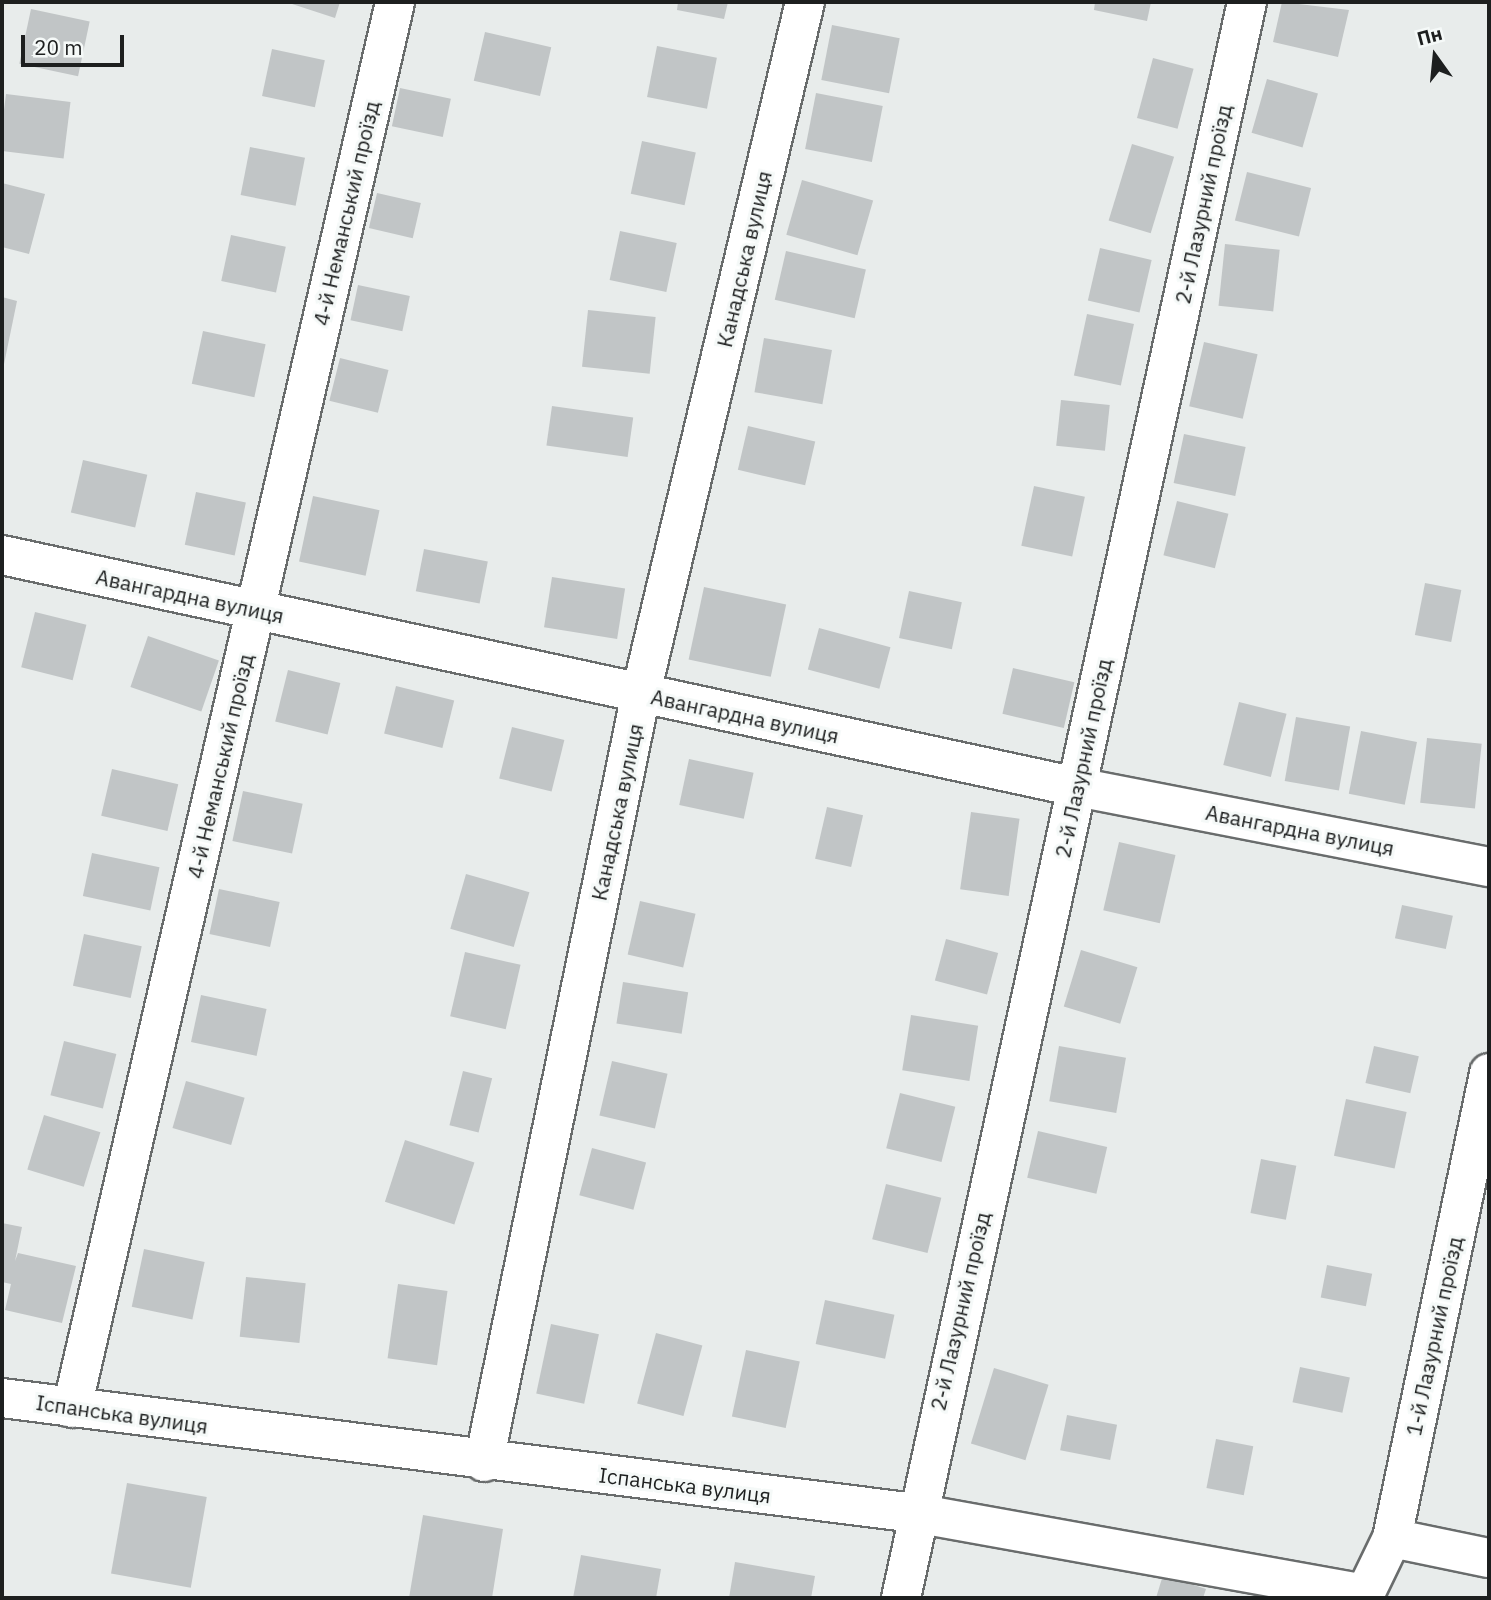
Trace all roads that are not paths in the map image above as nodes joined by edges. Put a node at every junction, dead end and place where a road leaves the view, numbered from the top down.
1 (395, 2) edge
2 (805, 2) edge
3 (1247, 2) edge
4 (2, 555) edge
5 (256, 611) junction
6 (641, 694) junction
7 (1077, 787) junction
8 (1489, 867) edge
9 (1489, 1073) edge
10 (2, 1398) edge
11 (72, 1408) junction
12 (484, 1462) junction
13 (915, 1513) junction
14 (1392, 1538) junction
15 (1489, 1558) edge
16 (1363, 1596) edge
17 (901, 1598) edge

1 - 5 street, 4-й Неманський проїзд
2 - 6 street, Канадська вулиця
3 - 7 street, 2-й Лазурний проїзд
4 - 5 street, Авангардна вулиця
5 - 6 street, Авангардна вулиця
5 - 11 street, 4-й Неманський проїзд
6 - 7 street, Авангардна вулиця
6 - 12 street, Канадська вулиця
7 - 8 street, Авангардна вулиця
7 - 13 street, 2-й Лазурний проїзд
9 - 14 street, 1-й Лазурний проїзд
10 - 11 street, Іспанська вулиця
11 - 12 street, Іспанська вулиця
12 - 13 street, Іспанська вулиця
13 - 16 street, Іспанська вулиця
13 - 17 street, 2-й Лазурний проїзд
14 - 15 street
14 - 16 street, 1-й Лазурний проїзд

